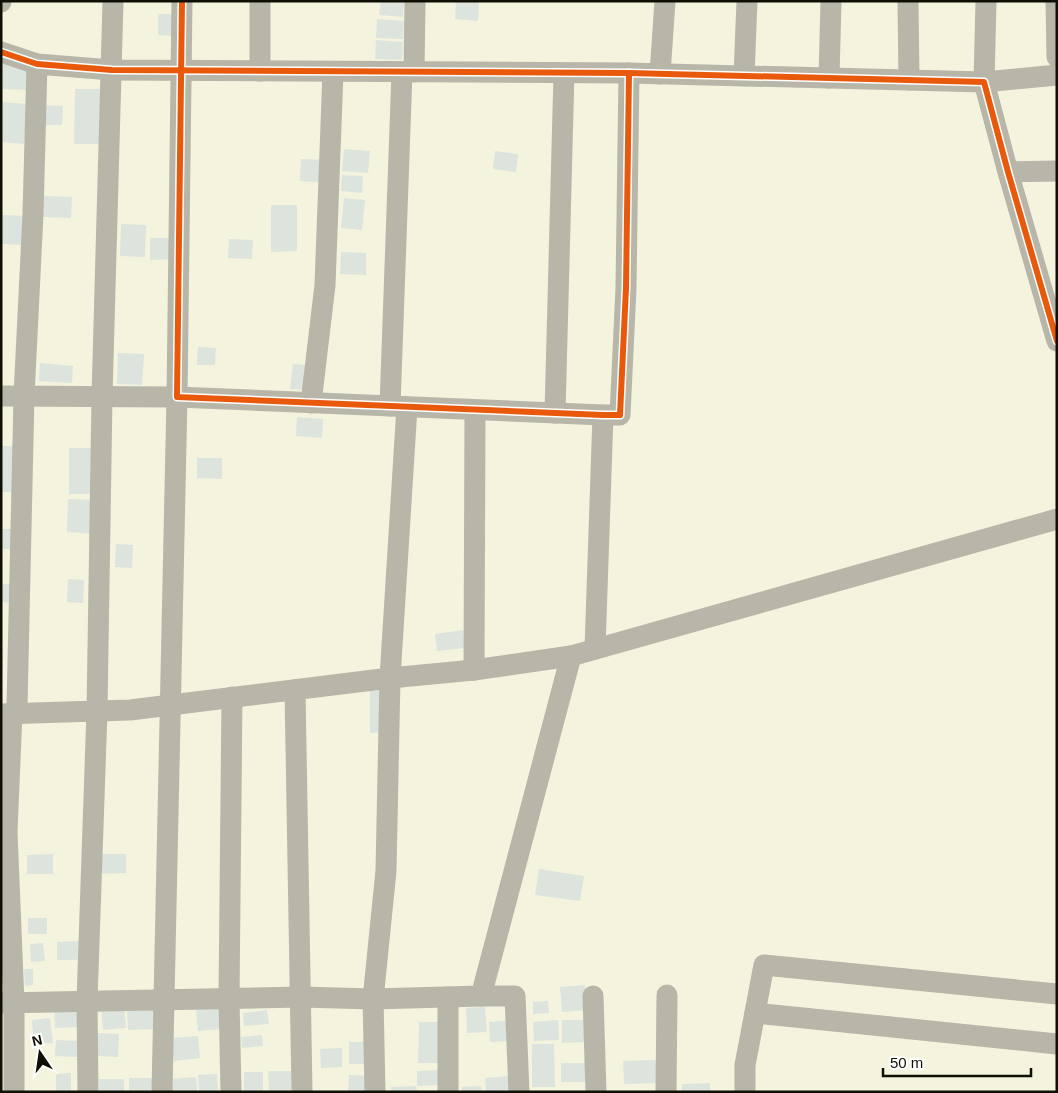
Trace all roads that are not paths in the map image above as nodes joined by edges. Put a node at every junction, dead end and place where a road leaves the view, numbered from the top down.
1 (113, 1) edge
2 (182, 1) edge
3 (260, 1) edge
4 (415, 1) edge
5 (665, 1) edge
6 (747, 1) edge
7 (831, 1) edge
8 (908, 1) edge
9 (986, 1) edge
10 (1056, 1) edge
11 (1056, 25) edge
12 (1, 52) edge
13 (1057, 57) edge
14 (37, 64) junction
15 (112, 70) junction
16 (260, 71) junction
17 (180, 72) junction
18 (333, 72) junction
19 (408, 72) junction
20 (564, 73) junction
21 (629, 73) junction
22 (660, 74) junction
23 (1057, 75) edge
24 (744, 76) junction
25 (829, 78) junction
26 (909, 80) junction
27 (984, 82) junction
28 (1057, 171) edge
29 (1008, 172) junction
30 (1057, 341) edge
31 (1, 396) edge
32 (24, 396) junction
33 (102, 397) junction
34 (177, 397) junction
35 (311, 403) junction
36 (399, 407) junction
37 (475, 410) junction
38 (555, 413) junction
39 (603, 415) junction
40 (1057, 519) edge
41 (595, 649) junction
42 (571, 656) junction
43 (474, 670) junction
44 (390, 678) junction
45 (295, 690) junction
46 (232, 697) junction
47 (171, 705) junction
48 (97, 711) junction
49 (7, 714) edge
50 (1057, 994) edge
51 (667, 995) dead end
52 (481, 996) junction
53 (593, 996) dead end
54 (301, 997) junction
55 (448, 997) junction
56 (229, 999) junction
57 (373, 999) junction
58 (164, 1000) junction
59 (88, 1001) junction
60 (7, 1003) edge
61 (755, 1013) junction
62 (1057, 1044) edge
63 (14, 1092) edge
64 (88, 1092) edge
65 (162, 1092) edge
66 (231, 1092) edge
67 (302, 1092) edge
68 (375, 1092) edge
69 (448, 1092) edge
70 (519, 1092) edge
71 (596, 1092) edge
72 (666, 1092) edge
73 (745, 1092) edge

1 - 15 street
2 - 17 street
3 - 16 street
4 - 19 street
5 - 22 street
6 - 24 street
7 - 25 street
8 - 26 street
9 - 27 street
10 - 11 street
11 - 13 street
12 - 14 street
14 - 15 street
14 - 32 street
15 - 17 street
15 - 33 street
16 - 17 street
16 - 18 street
17 - 34 street
18 - 19 street
18 - 35 street
19 - 20 street
19 - 36 street
20 - 21 street
20 - 38 street
21 - 22 street
21 - 39 street
22 - 24 street
23 - 27 street
24 - 25 street
25 - 26 street
26 - 27 street
27 - 29 street
28 - 29 street
29 - 30 street
31 - 32 street
32 - 33 street
32 - 49 street
33 - 34 street
33 - 48 street
34 - 35 street
34 - 47 street
35 - 36 street
36 - 37 street
36 - 44 street
37 - 38 street
37 - 43 street
38 - 39 street
39 - 41 street
40 - 41 street
41 - 42 street
42 - 43 street
42 - 52 street
43 - 44 street
44 - 45 street
44 - 57 street
45 - 46 street
45 - 54 street
46 - 47 street
46 - 56 street
47 - 48 street
47 - 58 street
48 - 49 street
48 - 59 street
49 - 60 street
50 - 61 street
51 - 72 street
52 - 55 street
52 - 70 street
53 - 71 street
54 - 56 street
54 - 57 street
54 - 67 street
55 - 57 street
55 - 69 street
56 - 58 street
56 - 66 street
57 - 68 street
58 - 59 street
58 - 65 street
59 - 60 street
59 - 64 street
60 - 63 street
61 - 62 street
61 - 73 street

